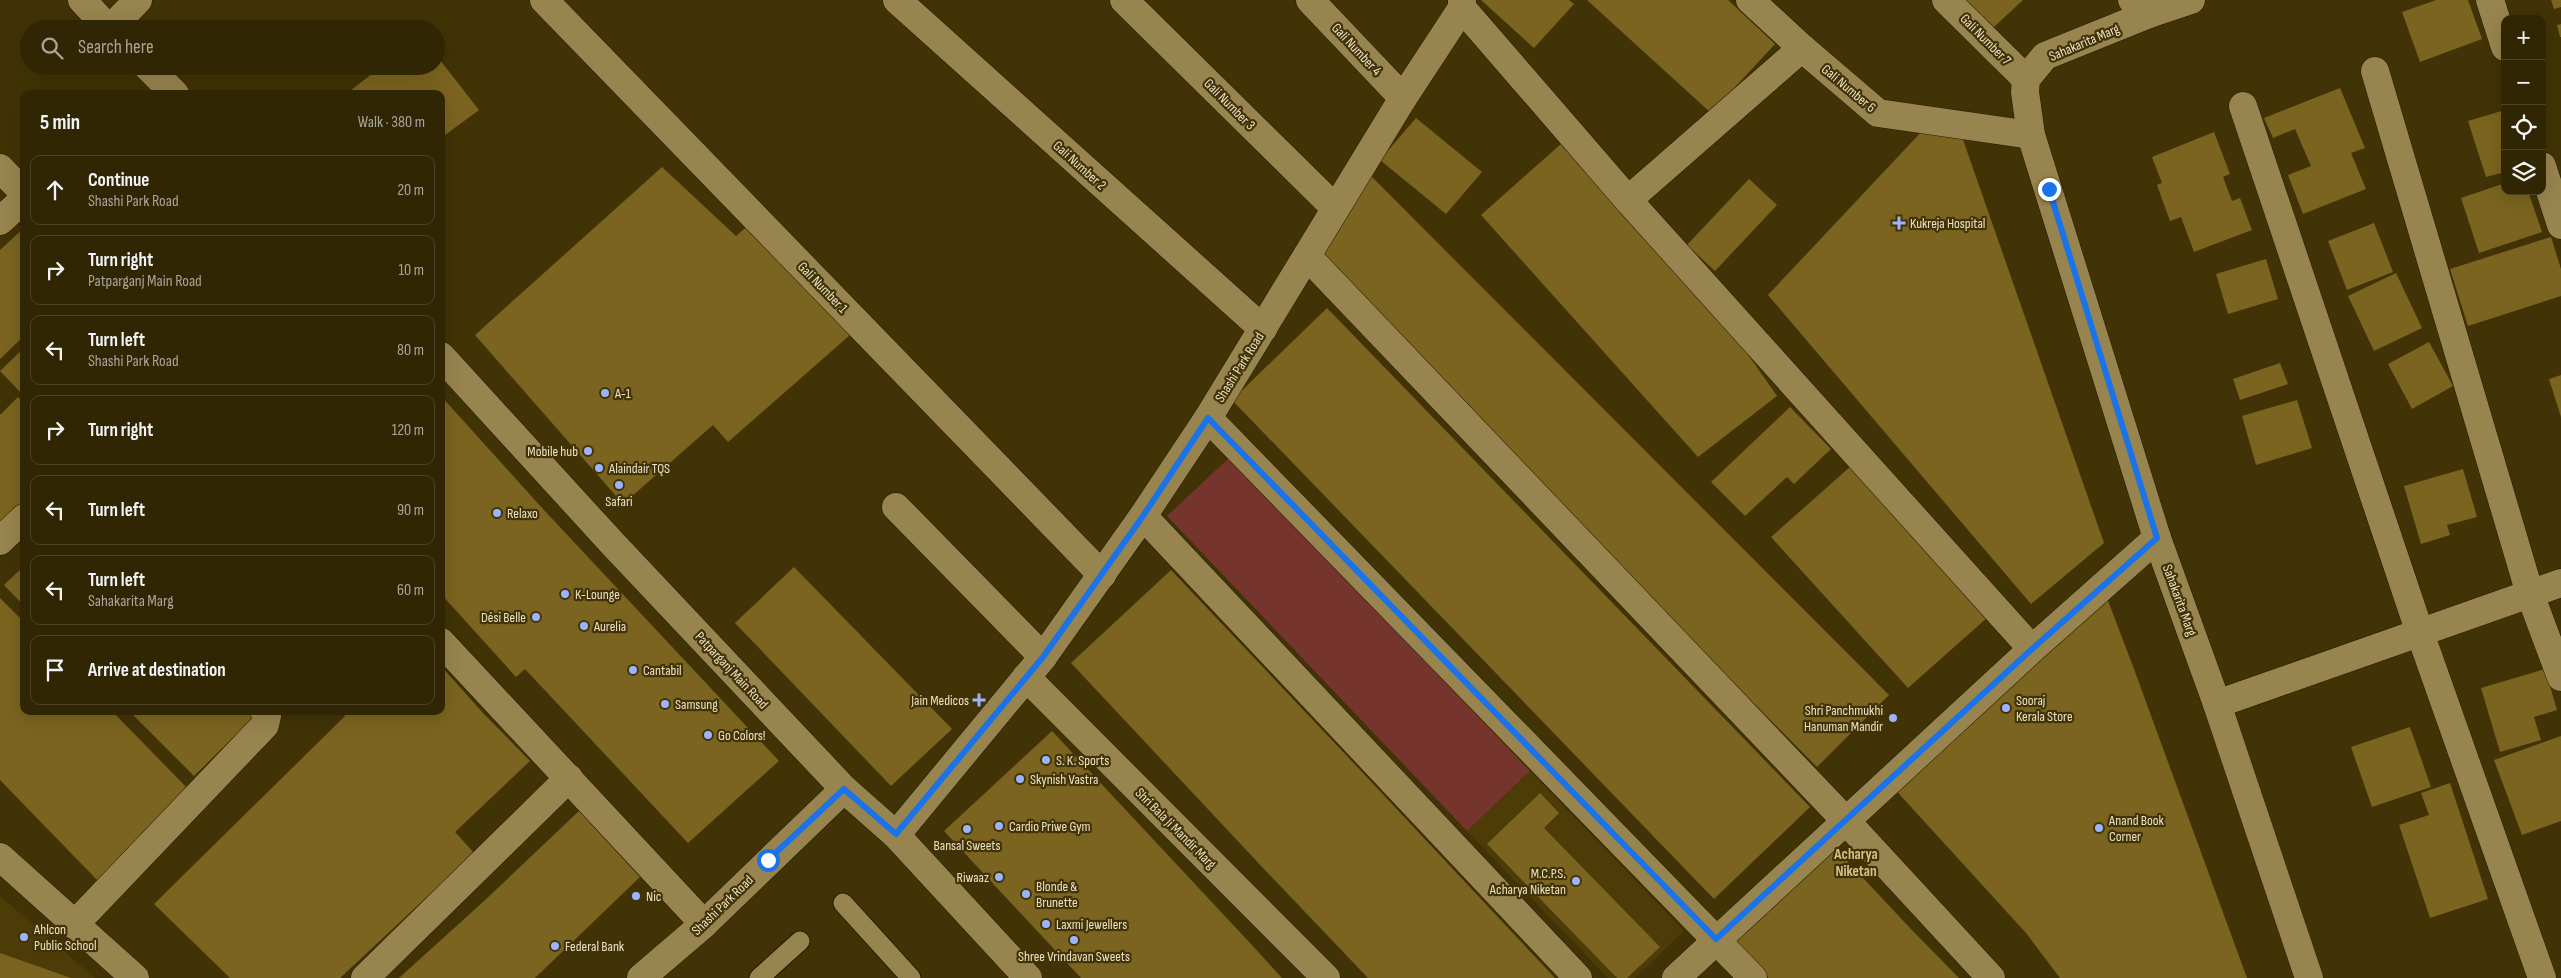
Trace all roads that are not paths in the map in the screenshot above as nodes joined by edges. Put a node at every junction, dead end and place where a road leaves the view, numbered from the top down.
1 (82, 0) edge
2 (138, 0) edge
3 (544, 0) edge
4 (897, 0) edge
5 (1124, 0) edge
6 (1310, 0) edge
7 (1750, 0) edge
8 (1946, 0) edge
9 (2191, 0) edge
10 (2490, 0) edge
11 (1462, 4) edge
12 (2140, 7) edge
13 (101, 20) edge
14 (118, 20) edge
15 (2501, 35) edge
16 (1802, 48) junction
17 (2375, 71) dead end
18 (156, 75) edge
19 (2026, 79) junction
20 (171, 90) edge
21 (1403, 98) junction
22 (2243, 106) dead end
23 (2031, 135) junction
24 (0, 168) edge
25 (2546, 178) edge
26 (20, 189) edge
27 (1628, 200) junction
28 (20, 203) edge
29 (1335, 208) junction
30 (0, 221) edge
31 (2561, 225) edge
32 (1307, 256) junction
33 (1263, 329) junction
34 (445, 360) edge
35 (1208, 418) junction
36 (896, 507) dead end
37 (1143, 516) junction
38 (20, 522) edge
39 (2157, 538) junction
40 (0, 541) edge
41 (1102, 575) junction
42 (2561, 582) edge
43 (2530, 594) junction
44 (2420, 633) junction
45 (445, 646) edge
46 (2032, 649) junction
47 (1035, 667) junction
48 (2561, 677) edge
49 (2218, 704) junction
50 (266, 715) edge
51 (569, 778) junction
52 (844, 789) junction
53 (1846, 821) junction
54 (896, 834) junction
55 (0, 857) edge
56 (843, 903) dead end
57 (704, 924) junction
58 (74, 925) junction
59 (1716, 939) junction
60 (800, 941) dead end
61 (135, 978) edge
62 (365, 978) edge
63 (641, 978) edge
64 (760, 978) edge
65 (911, 978) edge
66 (1028, 978) edge
67 (1326, 978) edge
68 (1578, 978) edge
69 (1676, 978) edge
70 (1753, 978) edge
71 (1991, 978) edge
72 (2310, 978) edge
73 (2542, 978) edge

1 - 13 street
2 - 14 street
3 - 41 street, Gali Number 1
4 - 33 street, Gali Number 2
5 - 29 street, Gali Number 3
6 - 21 street, Gali Number 4
7 - 16 street, Gali Number 6
8 - 19 street, Gali Number 7
9 - 12 street, Sahakarita Marg
10 - 15 street
11 - 21 street, Shashi Park Road
11 - 27 street
12 - 19 street, Sahakarita Marg
16 - 23 street, Gali Number 6
16 - 27 street
17 - 43 street
18 - 20 street
19 - 23 street, Sahakarita Marg
21 - 29 street, Shashi Park Road
22 - 44 street
23 - 39 street, Sahakarita Marg
24 - 26 street
25 - 31 street
27 - 46 street
28 - 30 street
29 - 32 street, Shashi Park Road
32 - 33 street, Shashi Park Road
32 - 53 street
33 - 35 street, Shashi Park Road
34 - 52 street, Patparganj Main Road
35 - 37 street, Shashi Park Road
35 - 59 street
36 - 47 street, Shri Bala Ji Mandir Marg
37 - 41 street, Shashi Park Road
37 - 68 street
38 - 40 street
39 - 46 street
39 - 49 street, Sahakarita Marg
41 - 47 street, Shashi Park Road
42 - 43 street
43 - 44 street
43 - 48 street
44 - 49 street
44 - 73 street
45 - 51 street
46 - 53 street
47 - 54 street, Shashi Park Road
47 - 67 street, Shri Bala Ji Mandir Marg
49 - 72 street, Sahakarita Marg
50 - 58 street
51 - 57 street
51 - 62 street
52 - 54 street, Patparganj Main Road
52 - 57 street, Shashi Park Road
53 - 59 street
53 - 71 street
54 - 66 street, Patparganj Main Road
55 - 58 street
56 - 65 lane
57 - 63 street, Shashi Park Road
58 - 61 street
59 - 69 street
59 - 70 street
60 - 64 lane

